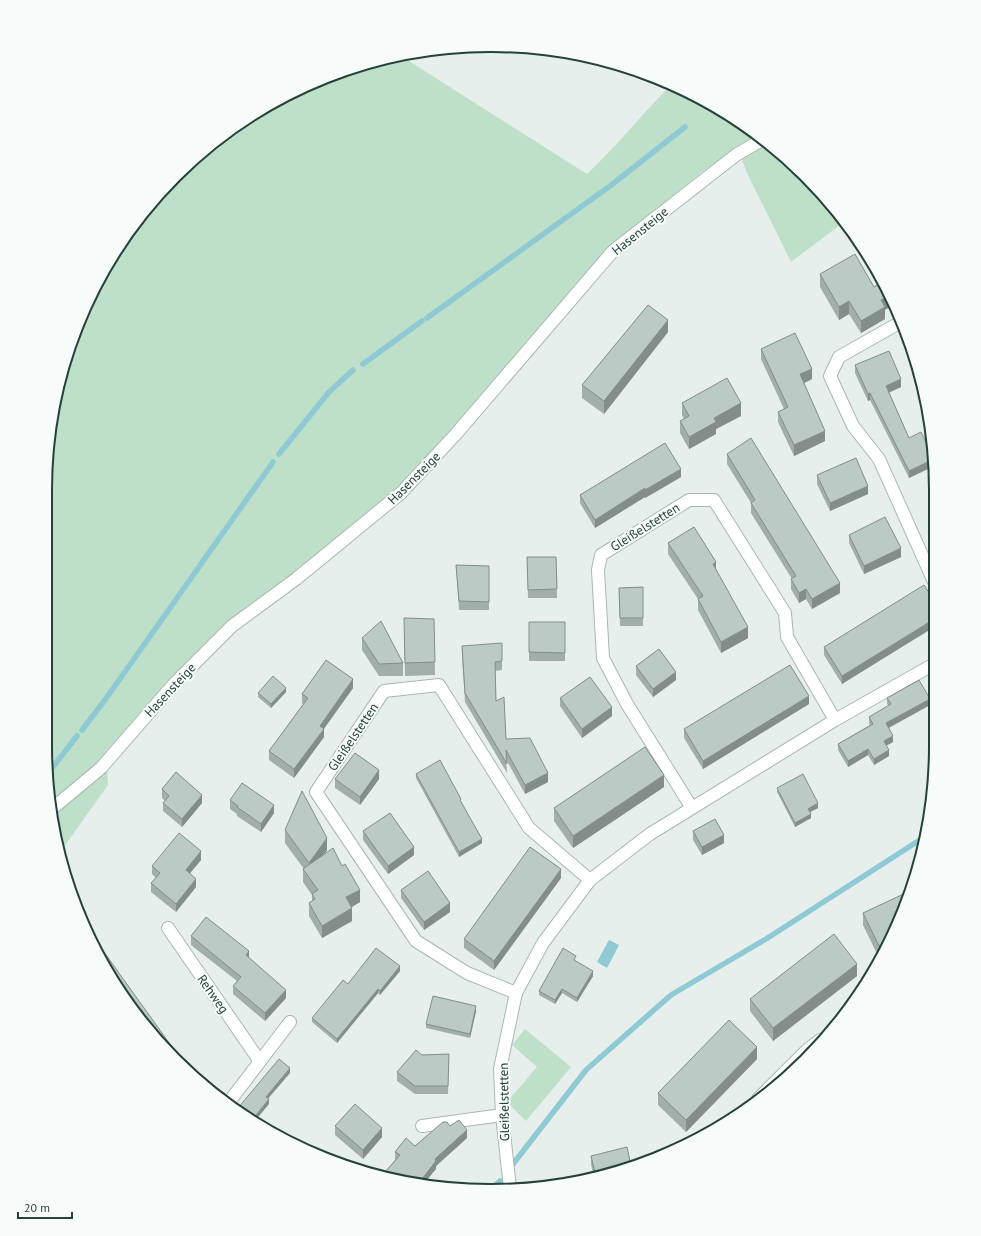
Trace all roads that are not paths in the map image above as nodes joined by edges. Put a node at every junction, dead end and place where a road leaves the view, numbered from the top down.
1 (757, 143) edge
2 (897, 324) edge
3 (929, 571) edge
4 (929, 667) edge
5 (835, 720) junction
6 (56, 805) edge
7 (692, 808) junction
8 (590, 880) junction
9 (168, 928) dead end
10 (516, 992) junction
11 (290, 1022) dead end
12 (259, 1060) junction
13 (231, 1099) edge
14 (502, 1115) junction
15 (422, 1126) dead end
16 (509, 1183) edge

1 - 6 street, Hasensteige
2 - 3 street
4 - 5 street, Gleißelstetten
5 - 7 street, Gleißelstetten
5 - 7 street, Gleißelstetten
7 - 8 street, Gleißelstetten
8 - 10 street, Gleißelstetten
8 - 10 street, Gleißelstetten
9 - 12 street, Rehweg
10 - 14 street, Gleißelstetten
11 - 12 street
12 - 13 street
14 - 15 street
14 - 16 street, Gleißelstetten

